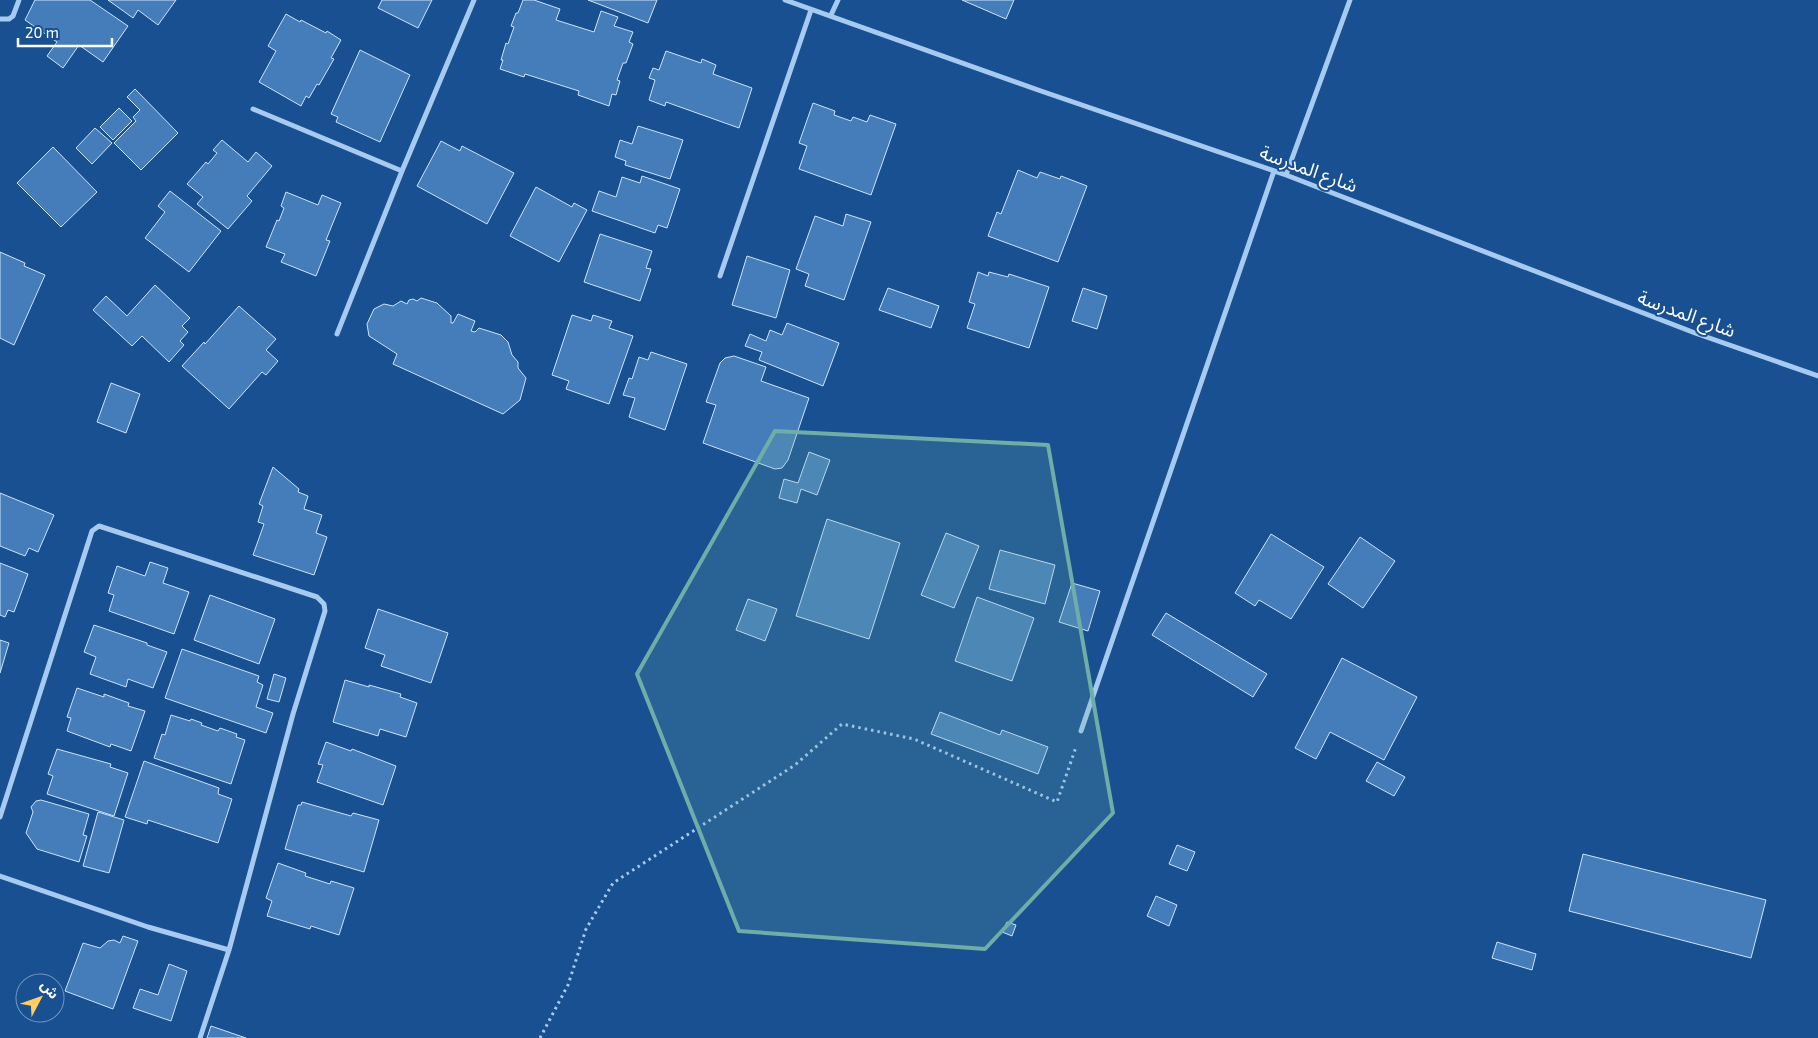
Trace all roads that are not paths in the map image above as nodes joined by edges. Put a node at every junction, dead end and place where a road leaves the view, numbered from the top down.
1 (19, 0) edge
2 (474, 0) edge
3 (785, 0) edge
4 (838, 0) edge
5 (1350, 0) edge
6 (812, 10) junction
7 (831, 15) junction
8 (0, 19) edge
9 (253, 108) dead end
10 (402, 171) junction
11 (1274, 171) junction
12 (1286, 174) junction
13 (720, 276) dead end
14 (337, 334) dead end
15 (1818, 376) edge
16 (1081, 731) road end
17 (0, 817) edge
18 (0, 876) edge
19 (229, 950) junction
20 (200, 1038) edge

1 - 8 street
2 - 10 street
3 - 6 street, شارع المدرسة
4 - 7 street
5 - 12 street
6 - 7 street, شارع المدرسة
6 - 13 street
7 - 11 street, شارع المدرسة
9 - 10 street
10 - 14 street
11 - 12 street, شارع المدرسة
11 - 16 street
12 - 15 street, شارع المدرسة
17 - 19 street
18 - 19 street
19 - 20 street

